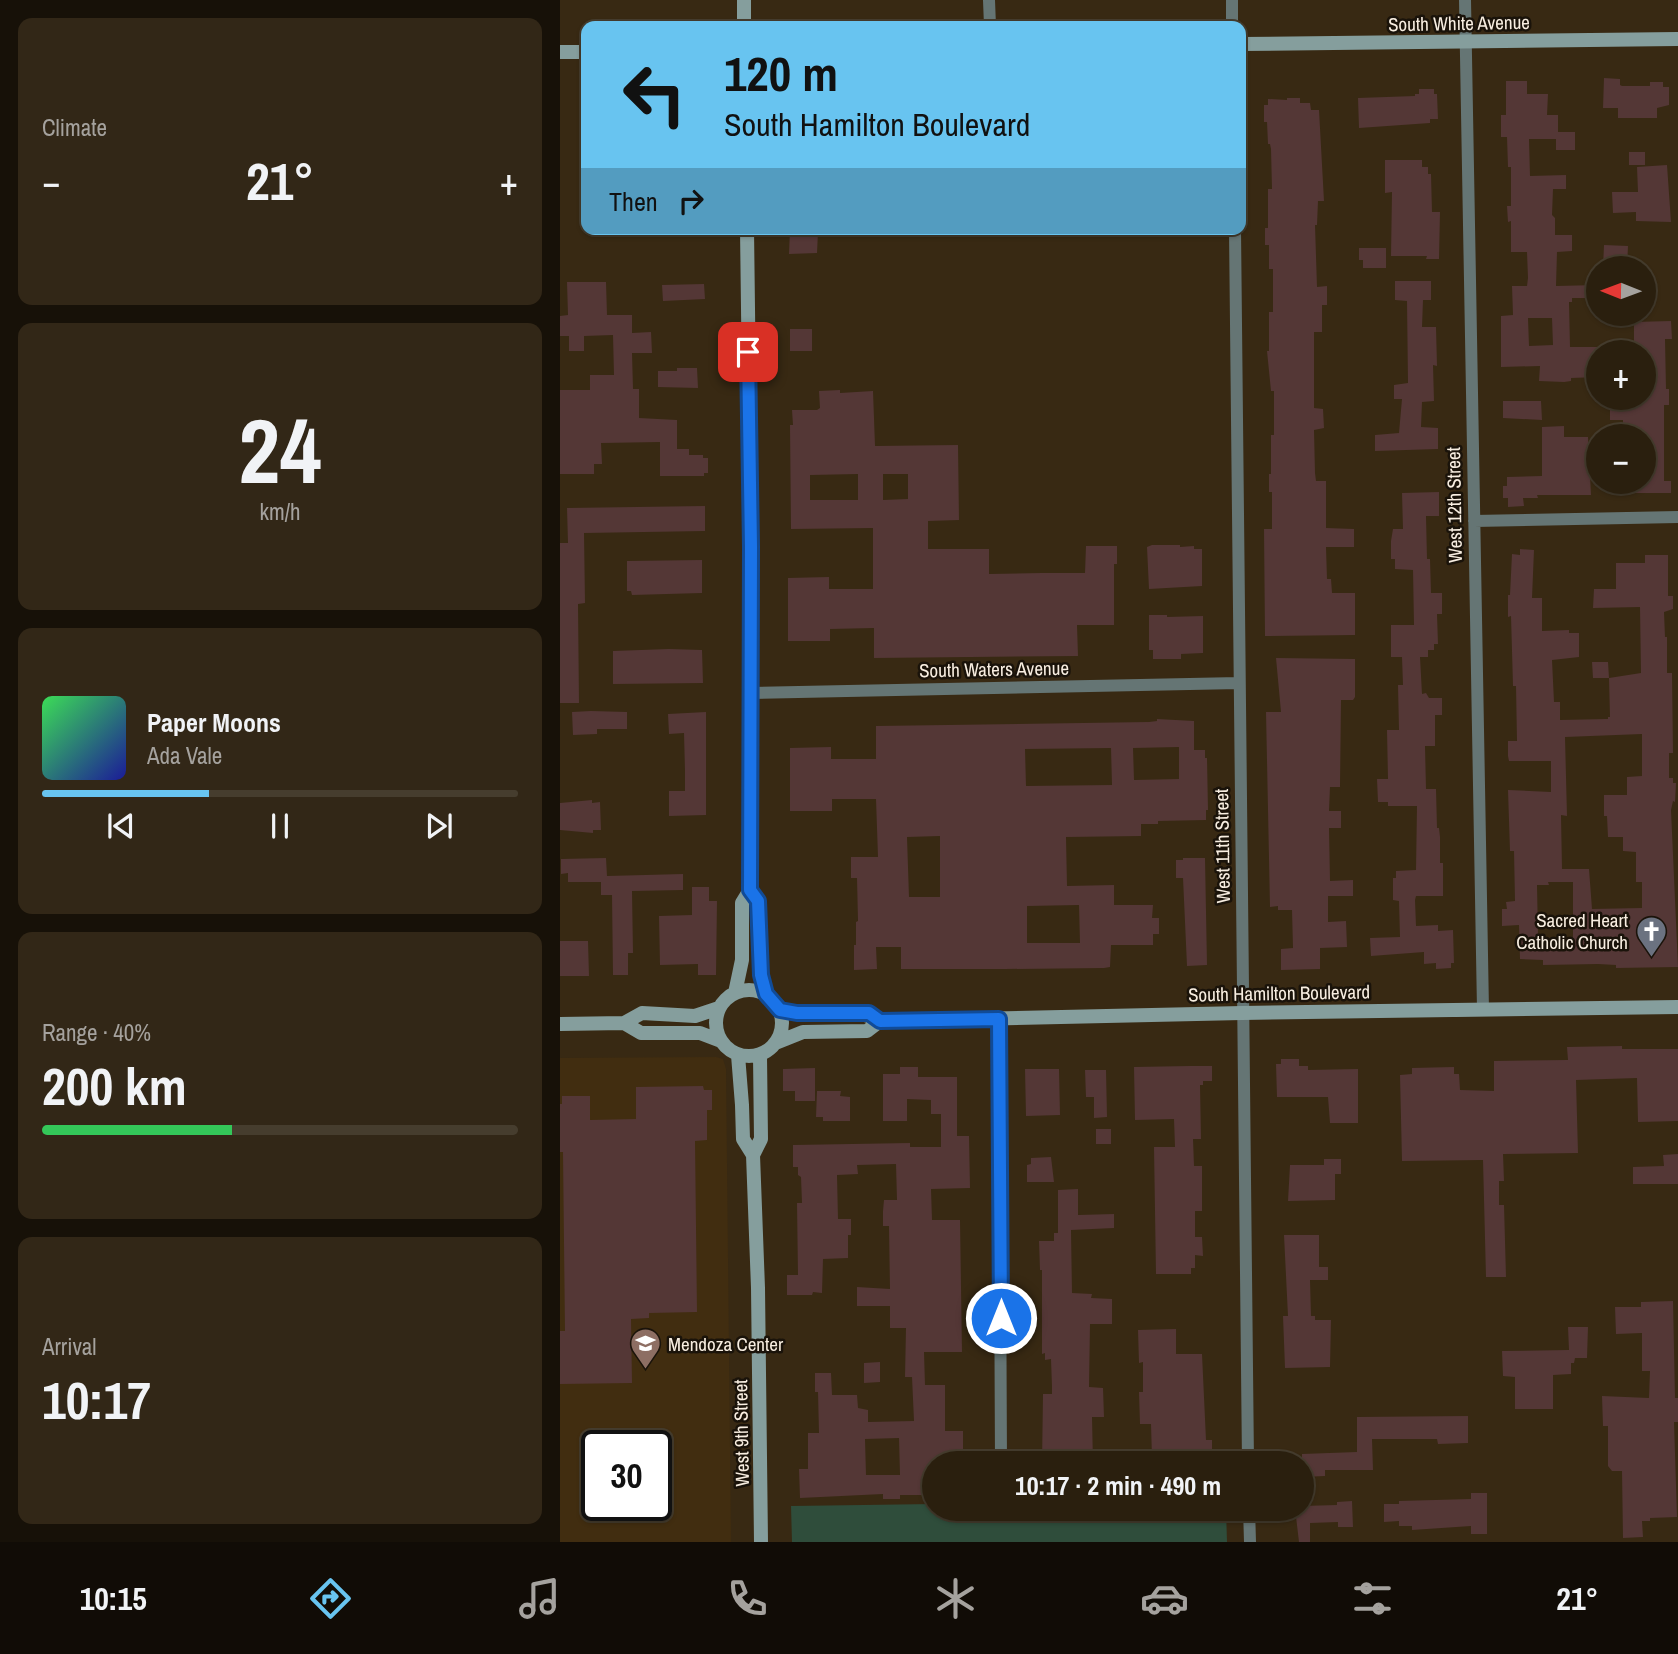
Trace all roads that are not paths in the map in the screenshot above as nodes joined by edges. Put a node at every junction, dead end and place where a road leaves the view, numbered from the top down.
1 (744, 0) edge
2 (989, 0) edge
3 (1232, 0) edge
4 (1465, 0) edge
5 (744, 21) edge
6 (990, 21) edge
7 (1232, 21) edge
8 (1678, 39) edge
9 (1466, 43) junction
10 (1246, 44) edge
11 (560, 52) edge
12 (581, 52) edge
13 (747, 235) edge
14 (1235, 235) edge
15 (1678, 517) edge
16 (1474, 521) junction
17 (1239, 683) junction
18 (750, 693) junction
19 (750, 890) junction
20 (734, 993) junction
21 (766, 994) junction
22 (1678, 1007) edge
23 (719, 1008) junction
24 (780, 1010) junction
25 (1483, 1010) junction
26 (1242, 1013) junction
27 (999, 1019) junction
28 (880, 1021) junction
29 (624, 1023) junction
30 (560, 1024) edge
31 (721, 1041) junction
32 (778, 1042) junction
33 (738, 1055) junction
34 (760, 1055) junction
35 (752, 1155) junction
36 (1001, 1451) edge
37 (1248, 1451) edge
38 (1249, 1521) edge
39 (761, 1542) edge
40 (1250, 1542) edge

1 - 5 street
2 - 6 street
3 - 7 street
4 - 9 street, West 12th Street
8 - 9 street, South White Avenue
9 - 10 street, South White Avenue
9 - 16 street, West 12th Street
11 - 12 street
13 - 18 street
14 - 17 street, West 11th Street
15 - 16 street
16 - 25 street, West 12th Street
17 - 18 street, South Waters Avenue
17 - 26 street, West 11th Street
18 - 19 street
19 - 20 street
19 - 21 street
20 - 21 street
20 - 23 street
21 - 24 street
22 - 25 street, South Hamilton Boulevard
23 - 29 street
23 - 31 street
24 - 28 street, South Hamilton Boulevard
24 - 32 street
25 - 26 street, South Hamilton Boulevard
26 - 27 street, South Hamilton Boulevard
26 - 37 street, West 11th Street
27 - 28 street, South Hamilton Boulevard
27 - 36 street
28 - 32 street, South Hamilton Boulevard
29 - 30 street
29 - 31 street
31 - 33 street
32 - 34 street
33 - 34 street
33 - 35 street, West 9th Street
34 - 35 street, West 9th Street
35 - 39 street, West 9th Street
38 - 40 street

